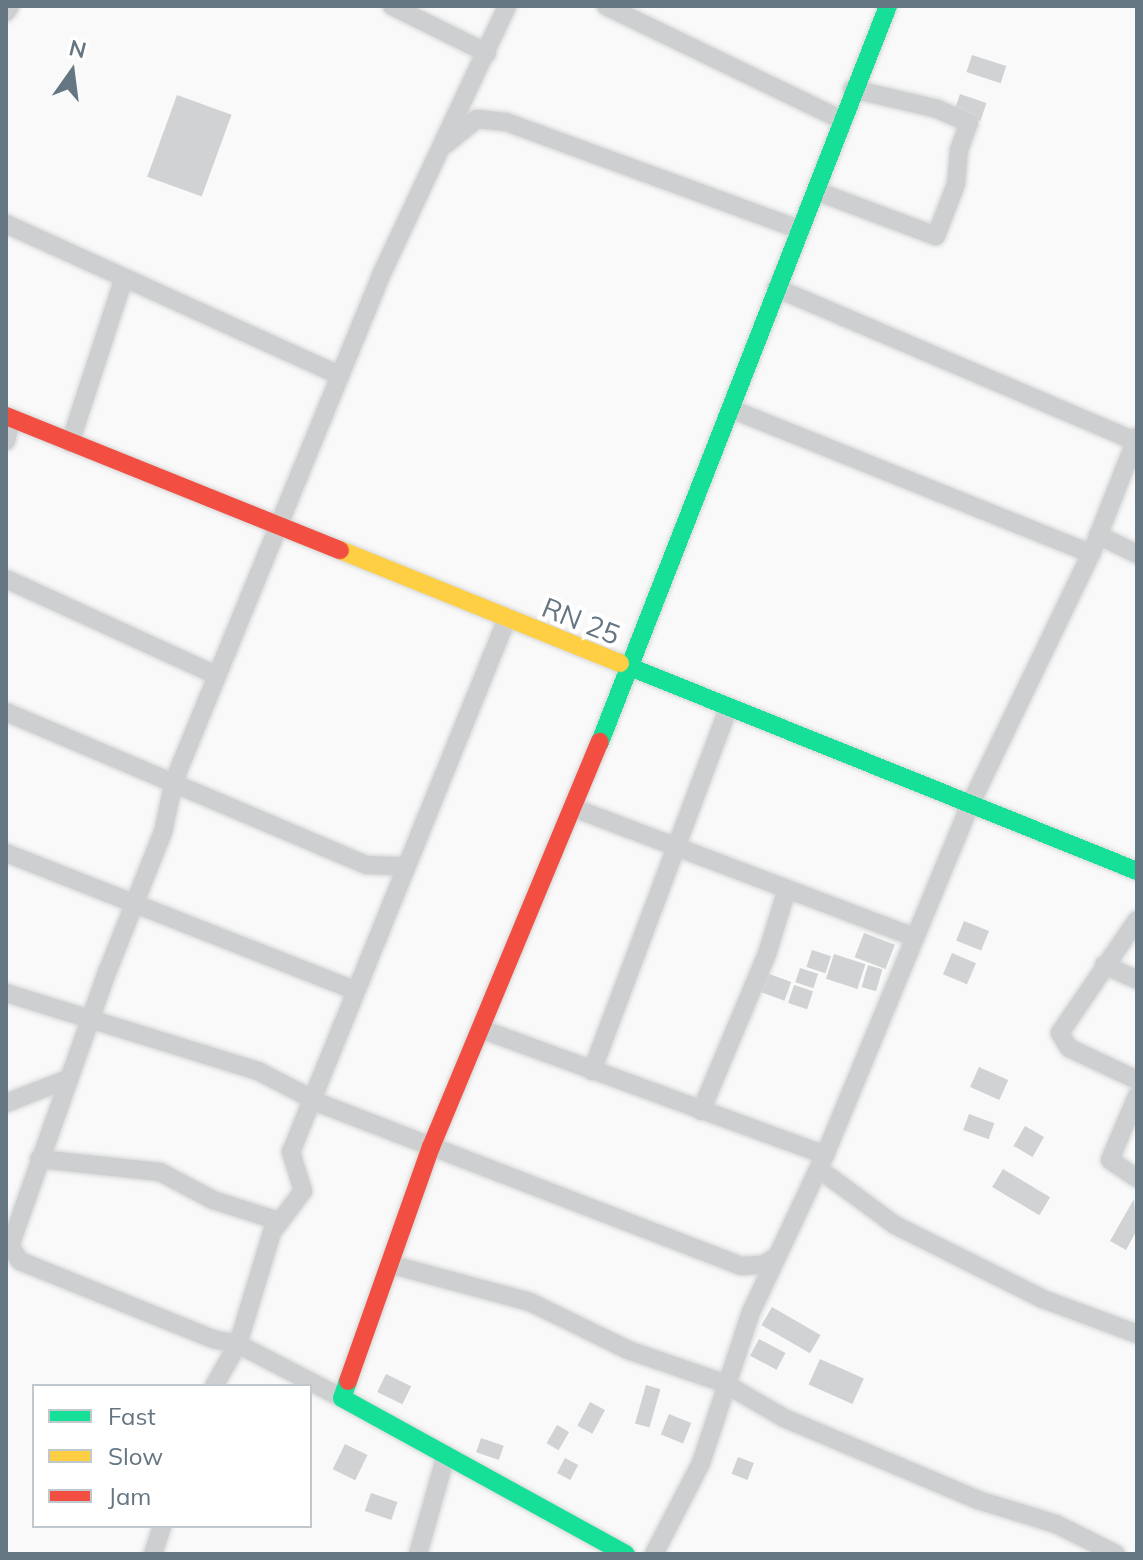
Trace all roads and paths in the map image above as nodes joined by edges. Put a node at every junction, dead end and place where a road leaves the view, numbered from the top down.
1 (10, 6) edge
2 (392, 6) edge
3 (507, 6) edge
4 (606, 6) edge
5 (888, 6) edge
6 (6, 12) edge
7 (487, 53) junction
8 (852, 89) junction
9 (842, 120) junction
10 (441, 148) junction
11 (816, 191) junction
12 (6, 224) edge
13 (798, 229) junction
14 (124, 278) junction
15 (776, 288) junction
16 (339, 375) junction
17 (731, 409) junction
18 (9, 418) edge
19 (1136, 440) edge
20 (6, 441) edge
21 (70, 443) junction
22 (278, 528) junction
23 (1098, 535) junction
24 (1091, 554) junction
25 (1137, 554) edge
26 (6, 579) edge
27 (506, 621) junction
28 (630, 671) junction
29 (216, 675) junction
30 (728, 710) junction
31 (6, 712) edge
32 (174, 781) junction
33 (970, 805) junction
34 (574, 808) junction
35 (676, 849) junction
36 (6, 853) edge
37 (404, 866) junction
38 (1137, 871) edge
39 (787, 889) junction
40 (134, 900) junction
41 (1137, 920) edge
42 (914, 937) junction
43 (1104, 965) junction
44 (1137, 980) edge
45 (353, 990) junction
46 (6, 993) edge
47 (91, 1018) junction
48 (481, 1029) junction
49 (592, 1071) junction
50 (68, 1079) junction
51 (1137, 1080) edge
52 (1137, 1096) edge
53 (311, 1098) junction
54 (6, 1103) edge
55 (701, 1111) junction
56 (431, 1147) junction
57 (39, 1159) junction
58 (822, 1162) junction
59 (1137, 1178) edge
60 (279, 1221) junction
61 (9, 1256) edge
62 (776, 1257) junction
63 (393, 1265) junction
64 (1137, 1334) edge
65 (238, 1344) junction
66 (724, 1383) junction
67 (215, 1384) edge
68 (342, 1398) junction
69 (446, 1455) junction
70 (161, 1528) edge
71 (153, 1554) edge
72 (418, 1554) edge
73 (626, 1554) edge
74 (654, 1554) edge
75 (1116, 1554) edge

1 - 6 street
2 - 7 street
3 - 7 street
4 - 9 street
5 - 8 street
7 - 10 street
8 - 9 street
8 - 11 street
9 - 11 street
10 - 13 street
10 - 16 street
11 - 13 street
12 - 14 street
13 - 15 street
14 - 16 street
14 - 21 street
15 - 17 street
15 - 19 street
16 - 22 street
17 - 24 street
17 - 28 street
18 - 20 street
18 - 21 street, RN 25 / RN 25
19 - 23 street
21 - 22 street, RN 25 / RN 25
22 - 27 street, RN 25 / RN 25
22 - 29 street
23 - 24 street
23 - 25 street
24 - 33 street
26 - 29 street
27 - 28 street, RN 25 / RN 25
27 - 37 street
28 - 30 street, RN 25 / RN 25
28 - 34 street
29 - 32 street
30 - 33 street, RN 25 / RN 25
30 - 35 street
31 - 32 street
32 - 37 street
32 - 40 street
33 - 38 street, RN 25 / RN 25
33 - 42 street
34 - 35 street
34 - 48 street
35 - 39 street
35 - 49 street
36 - 40 street
37 - 45 street
39 - 42 street
39 - 55 street
40 - 45 street
40 - 47 street
41 - 43 street
42 - 58 street
43 - 44 street
43 - 51 street
45 - 53 street
46 - 47 street
47 - 50 street
47 - 53 street
48 - 49 street
48 - 56 street
49 - 55 street
50 - 54 street
50 - 57 street
52 - 59 street
53 - 56 street
53 - 60 street
55 - 58 street
56 - 62 street
56 - 63 street
57 - 60 street
57 - 61 street
58 - 62 street
58 - 64 street
60 - 65 street
61 - 65 street
62 - 66 street
63 - 66 street
63 - 68 street
65 - 67 street
65 - 68 street
66 - 74 street
66 - 75 street
68 - 69 street
69 - 72 street
69 - 73 street
70 - 71 street

